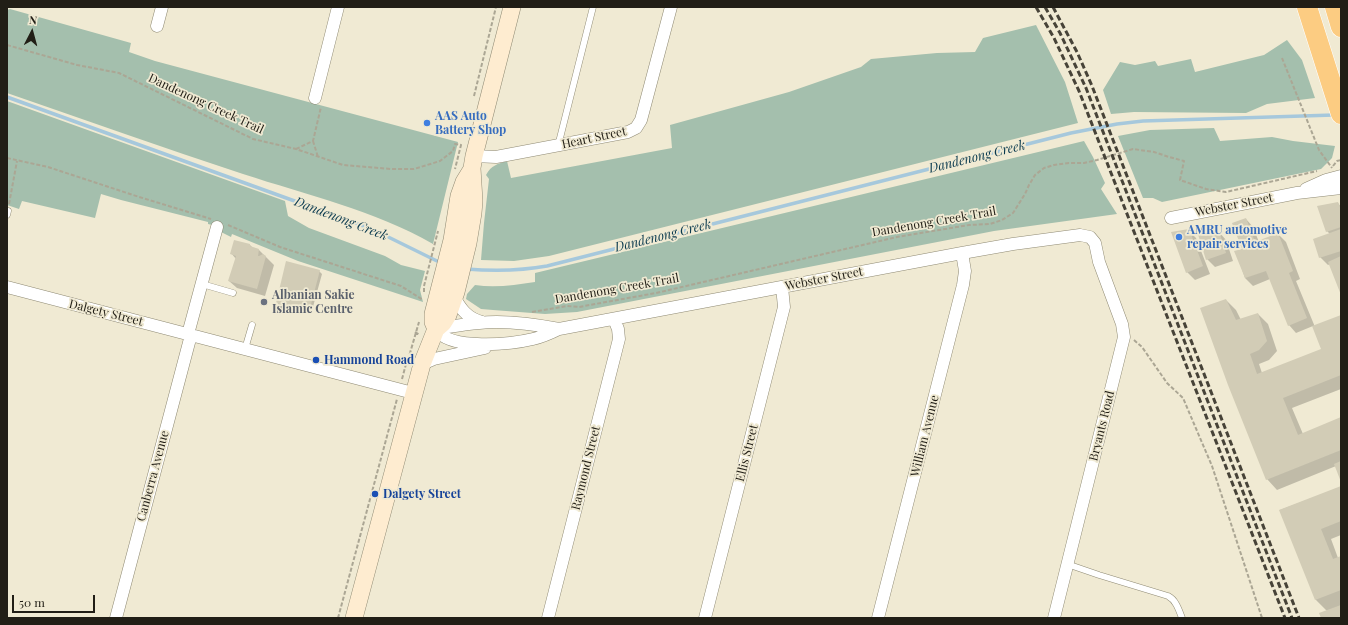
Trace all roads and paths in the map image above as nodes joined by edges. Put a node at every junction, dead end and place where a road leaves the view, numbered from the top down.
1 (162, 7) edge
2 (338, 7) edge
3 (496, 7) edge
4 (512, 7) edge
5 (593, 7) edge
6 (671, 7) edge
7 (1306, 7) edge
8 (1335, 7) edge
9 (157, 26) dead end
10 (1341, 27) edge
11 (7, 45) edge
12 (1282, 58) dead end
13 (315, 98) joint
14 (473, 99) dead end
15 (1341, 114) edge
16 (313, 141) junction
17 (558, 146) junction
18 (296, 149) junction
19 (1319, 150) dead end
20 (318, 157) junction
21 (17, 160) dead end
22 (1341, 160) edge
23 (473, 162) junction
24 (1324, 169) dead end
25 (1317, 171) dead end
26 (454, 174) dead end
27 (1341, 176) edge
28 (1341, 188) edge
29 (1297, 193) junction
30 (8, 213) edge
31 (1171, 218) dead end
32 (217, 227) dead end
33 (1090, 237) joint
34 (453, 238) junction
35 (962, 253) junction
36 (202, 284) junction
37 (424, 286) dead end
38 (7, 287) edge
39 (782, 287) junction
40 (450, 291) junction
41 (233, 293) dead end
42 (528, 314) dead end
43 (614, 319) junction
44 (483, 322) junction
45 (252, 325) dead end
46 (436, 329) junction
47 (559, 329) junction
48 (416, 332) dead end
49 (190, 335) junction
50 (1124, 337) junction
51 (502, 344) junction
52 (245, 349) junction
53 (422, 364) junction
54 (406, 392) junction
55 (1067, 564) junction
56 (116, 618) edge
57 (338, 618) edge
58 (354, 618) edge
59 (548, 618) edge
60 (705, 618) edge
61 (878, 618) edge
62 (1054, 618) edge
63 (1182, 618) edge
64 (1262, 618) edge

1 - 9 street
2 - 13 street
3 - 14 path
4 - 23 main road
5 - 17 lane
6 - 17 street, Heart Street
7 - 15 highway
8 - 10 highway
11 - 18 path, Dandenong Creek Trail
12 - 19 path
13 - 16 path
16 - 18 path
16 - 20 path
17 - 23 street, Heart Street
18 - 20 path, Dandenong Creek Trail
20 - 26 path, Dandenong Creek Trail
21 - 30 path
22 - 24 path
23 - 34 main road
25 - 42 path, Dandenong Creek Trail
27 - 29 street, Webster Street
28 - 29 street, Webster Street
29 - 31 street, Webster Street
32 - 36 street, Canberra Avenue
33 - 35 street, Webster Street
33 - 50 street, Bryants Road
34 - 37 path
34 - 40 main road
35 - 39 street, Webster Street
35 - 61 street, William Avenue
36 - 41 lane
36 - 49 street, Canberra Avenue
38 - 49 street, Dalgety Street
39 - 43 street, Webster Street
39 - 60 street, Ellis Street
40 - 44 street, Webster Street
40 - 46 main road
43 - 47 street, Webster Street
43 - 59 street, Raymond Street
44 - 46 street, Webster Street
44 - 47 street, Webster Street
45 - 52 lane
46 - 51 street, Webster Street
46 - 53 main road
47 - 51 street, Webster Street
48 - 54 path
49 - 52 street, Dalgety Street
49 - 56 street, Canberra Avenue
50 - 55 street, Bryants Road
50 - 64 path
51 - 53 street, Webster Street
52 - 54 street, Dalgety Street
53 - 54 main road
54 - 57 path
54 - 58 main road
55 - 62 street, Bryants Road
55 - 63 lane

